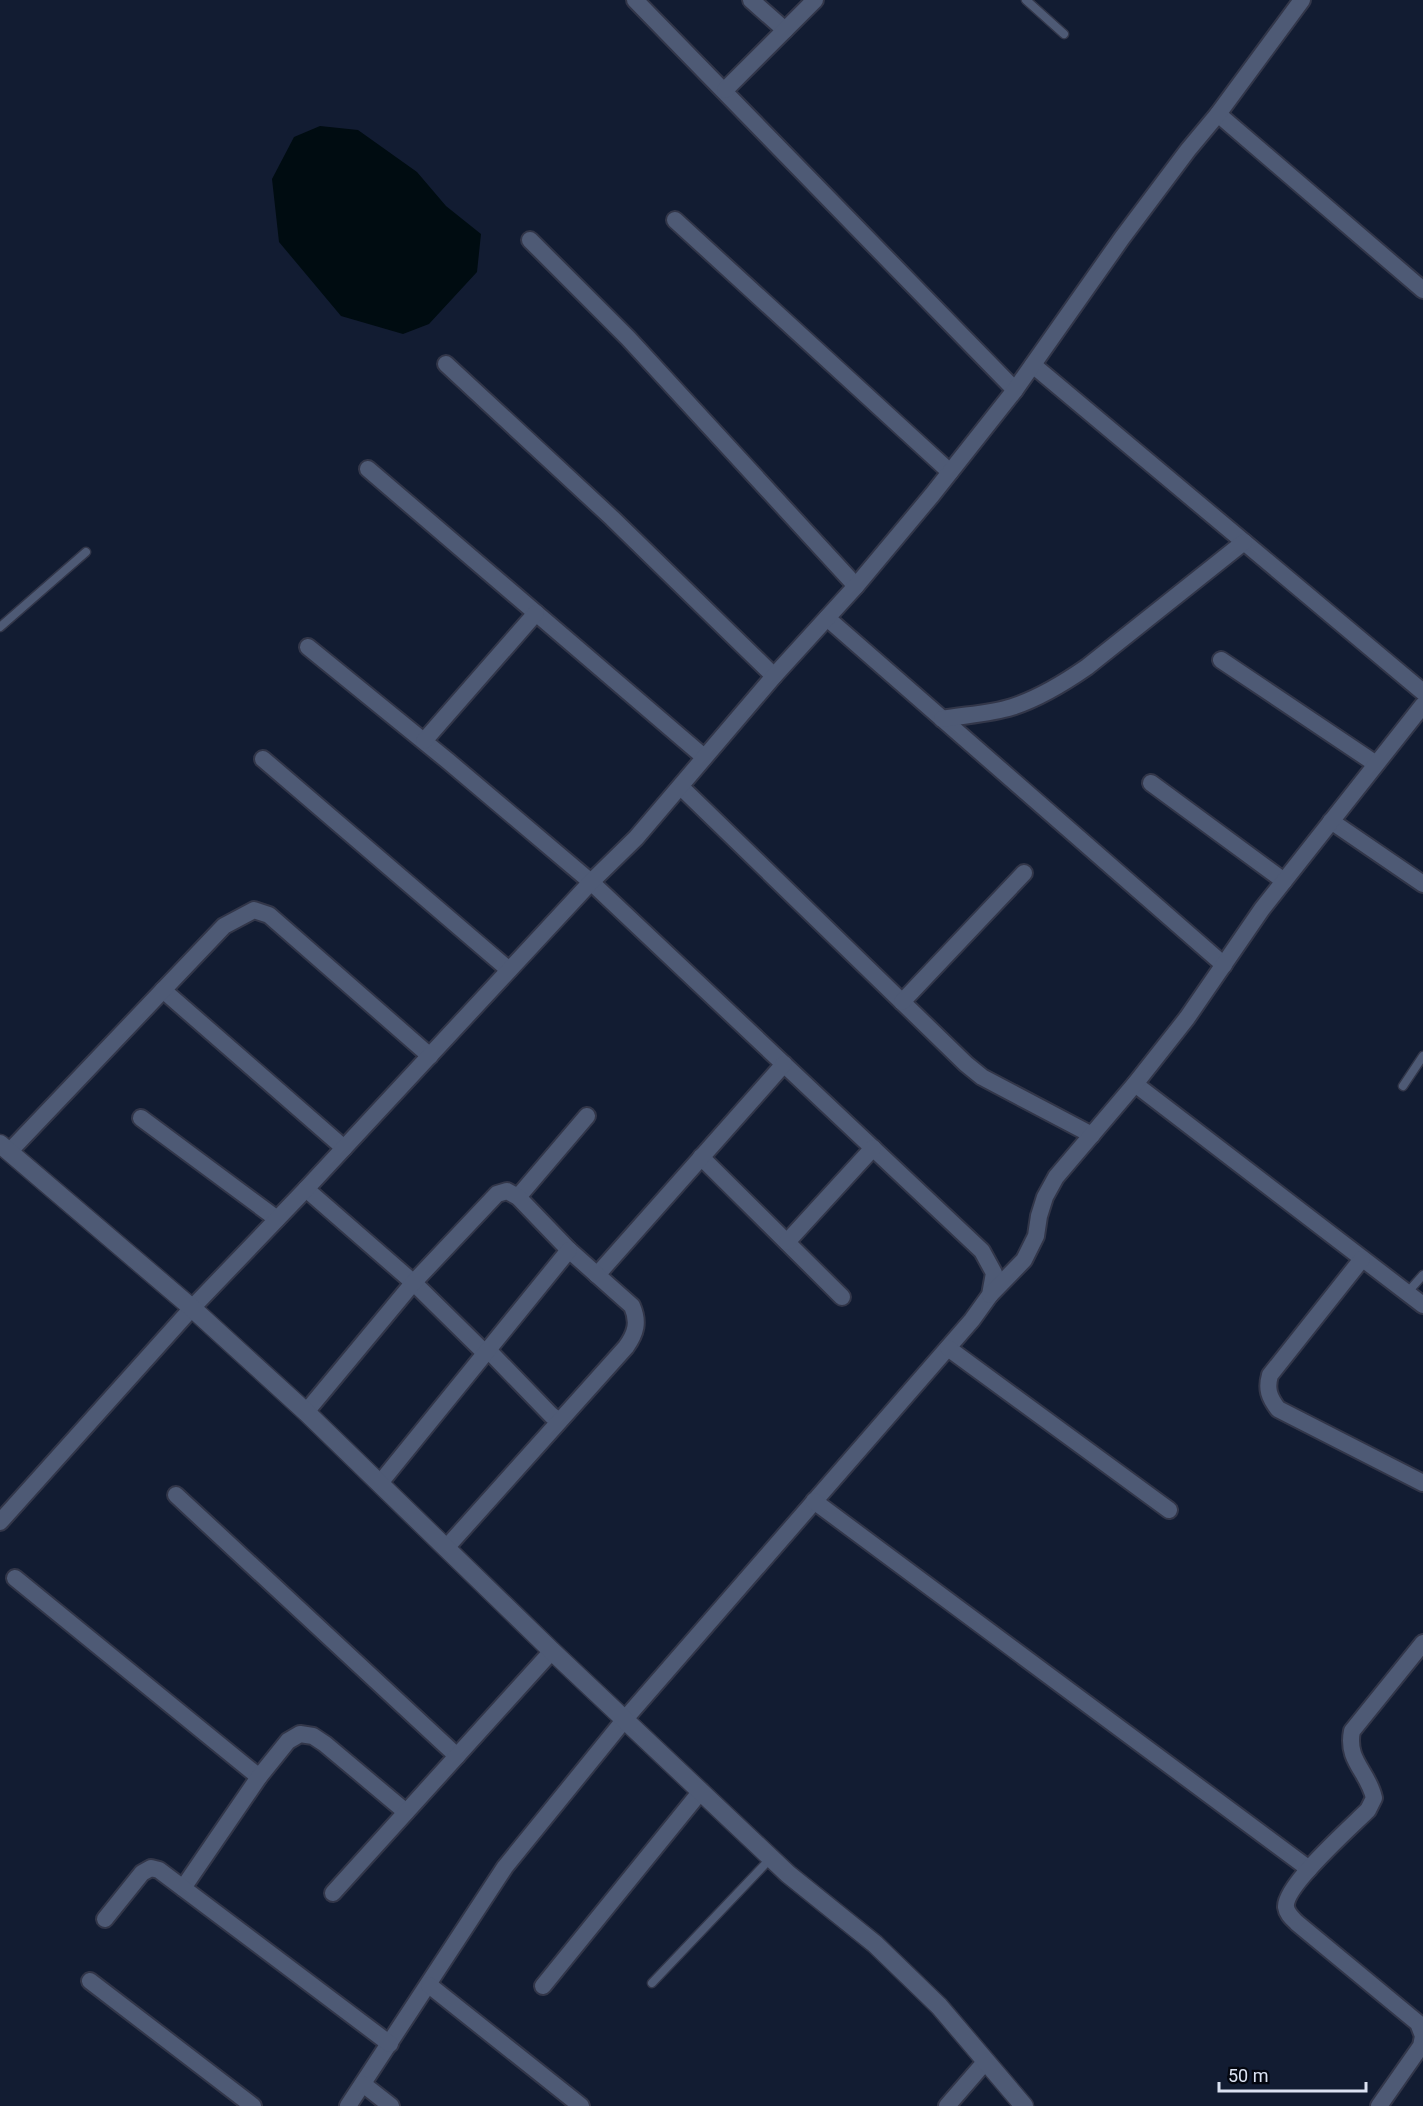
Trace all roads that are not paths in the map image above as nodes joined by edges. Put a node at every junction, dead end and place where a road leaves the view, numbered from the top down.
1 (635, 0) edge
2 (815, 0) edge
3 (1026, 0) edge
4 (1302, 0) edge
5 (755, 1) edge
6 (785, 30) junction
7 (1064, 34) dead end
8 (725, 90) junction
9 (1218, 114) junction
10 (675, 220) dead end
11 (530, 240) dead end
12 (1423, 290) edge
13 (446, 364) dead end
14 (1033, 365) junction
15 (1015, 390) junction
16 (368, 469) dead end
17 (950, 472) junction
18 (1244, 542) junction
19 (86, 552) dead end
20 (856, 586) junction
21 (536, 613) junction
22 (827, 618) junction
23 (0, 627) edge
24 (308, 647) dead end
25 (1221, 660) dead end
26 (774, 676) junction
27 (1423, 692) edge
28 (1423, 705) edge
29 (942, 719) junction
30 (424, 741) junction
31 (704, 757) junction
32 (263, 759) dead end
33 (1376, 764) junction
34 (1151, 783) dead end
35 (681, 787) junction
36 (1331, 821) junction
37 (1024, 873) dead end
38 (1420, 877) edge
39 (1284, 881) junction
40 (591, 882) junction
41 (1224, 965) junction
42 (509, 970) junction
43 (163, 990) junction
44 (902, 1002) junction
45 (430, 1056) junction
46 (1423, 1056) edge
47 (784, 1064) junction
48 (1135, 1084) junction
49 (1403, 1086) dead end
50 (587, 1116) dead end
51 (141, 1118) dead end
52 (1092, 1135) junction
53 (4, 1148) edge
54 (344, 1148) junction
55 (873, 1148) junction
56 (701, 1157) junction
57 (306, 1189) junction
58 (518, 1197) junction
59 (277, 1219) junction
60 (787, 1242) junction
61 (569, 1250) junction
62 (1362, 1259) junction
63 (597, 1275) junction
64 (1423, 1275) edge
65 (413, 1283) junction
66 (1407, 1293) junction
67 (990, 1295) junction
68 (842, 1297) dead end
69 (1423, 1305) edge
70 (192, 1308) junction
71 (948, 1347) junction
72 (489, 1350) junction
73 (306, 1412) junction
74 (559, 1421) junction
75 (380, 1483) junction
76 (1423, 1483) edge
77 (176, 1495) dead end
78 (814, 1501) junction
79 (1169, 1510) dead end
80 (0, 1522) edge
81 (446, 1548) junction
82 (15, 1578) dead end
83 (1423, 1643) edge
84 (552, 1652) junction
85 (625, 1719) junction
86 (457, 1756) junction
87 (259, 1777) junction
88 (701, 1791) junction
89 (406, 1812) junction
90 (771, 1857) junction
91 (1309, 1869) junction
92 (183, 1888) junction
93 (333, 1893) dead end
94 (105, 1918) dead end
95 (90, 1981) dead end
96 (652, 1983) dead end
97 (429, 1985) junction
98 (543, 1986) dead end
99 (390, 2044) junction
100 (986, 2061) junction
101 (363, 2085) junction
102 (253, 2106) edge
103 (348, 2106) edge
104 (391, 2106) edge
105 (581, 2106) edge
106 (947, 2106) edge
107 (1024, 2106) edge
108 (1379, 2106) edge

1 - 8 street
2 - 6 street
3 - 7 lane
4 - 9 street
5 - 6 street
6 - 8 street
8 - 15 street
9 - 12 street
9 - 14 street
10 - 17 street
11 - 20 street
13 - 26 street
14 - 15 street
14 - 18 street
15 - 17 street
16 - 21 street
17 - 20 street
18 - 27 street
18 - 29 street
19 - 23 lane
20 - 22 street
21 - 30 street
21 - 31 street
22 - 26 street
22 - 29 street
24 - 30 street
25 - 33 street
26 - 31 street
28 - 33 street
29 - 41 street
30 - 40 street
31 - 35 street
32 - 42 street
33 - 36 street
34 - 39 street
35 - 40 street
35 - 44 street
36 - 38 street
36 - 39 street
37 - 44 street
39 - 41 street
40 - 42 street
40 - 47 street
41 - 48 street
42 - 45 street
43 - 45 street
43 - 53 street
43 - 54 street
44 - 52 street
45 - 54 street
46 - 49 lane
47 - 55 street
47 - 56 street
48 - 52 street
48 - 62 street
50 - 58 street
51 - 59 street
52 - 67 street
53 - 70 street
54 - 57 street
55 - 60 street
55 - 67 street
56 - 60 street
56 - 63 street
57 - 59 street
57 - 65 street
58 - 61 street
58 - 65 street
59 - 70 street
60 - 68 street
61 - 63 street
61 - 72 street
62 - 66 street
62 - 76 street
63 - 74 street
64 - 66 lane
65 - 72 street
65 - 73 street
66 - 69 street
67 - 71 street
70 - 73 street
70 - 80 street
71 - 78 street
71 - 79 street
72 - 74 street
72 - 75 street
73 - 75 street
74 - 81 street
75 - 81 street
77 - 86 street
78 - 85 street
78 - 91 street
81 - 84 street
82 - 87 street
83 - 91 street
84 - 85 street
84 - 86 street
85 - 88 street
85 - 97 street
86 - 89 street
87 - 89 street
87 - 92 street
88 - 90 street
88 - 98 street
89 - 93 street
90 - 96 lane
90 - 100 street
91 - 108 street
92 - 94 street
92 - 99 street
95 - 102 street
97 - 99 street
97 - 105 street
99 - 101 street
100 - 106 street
100 - 107 street
101 - 103 street
101 - 104 street

